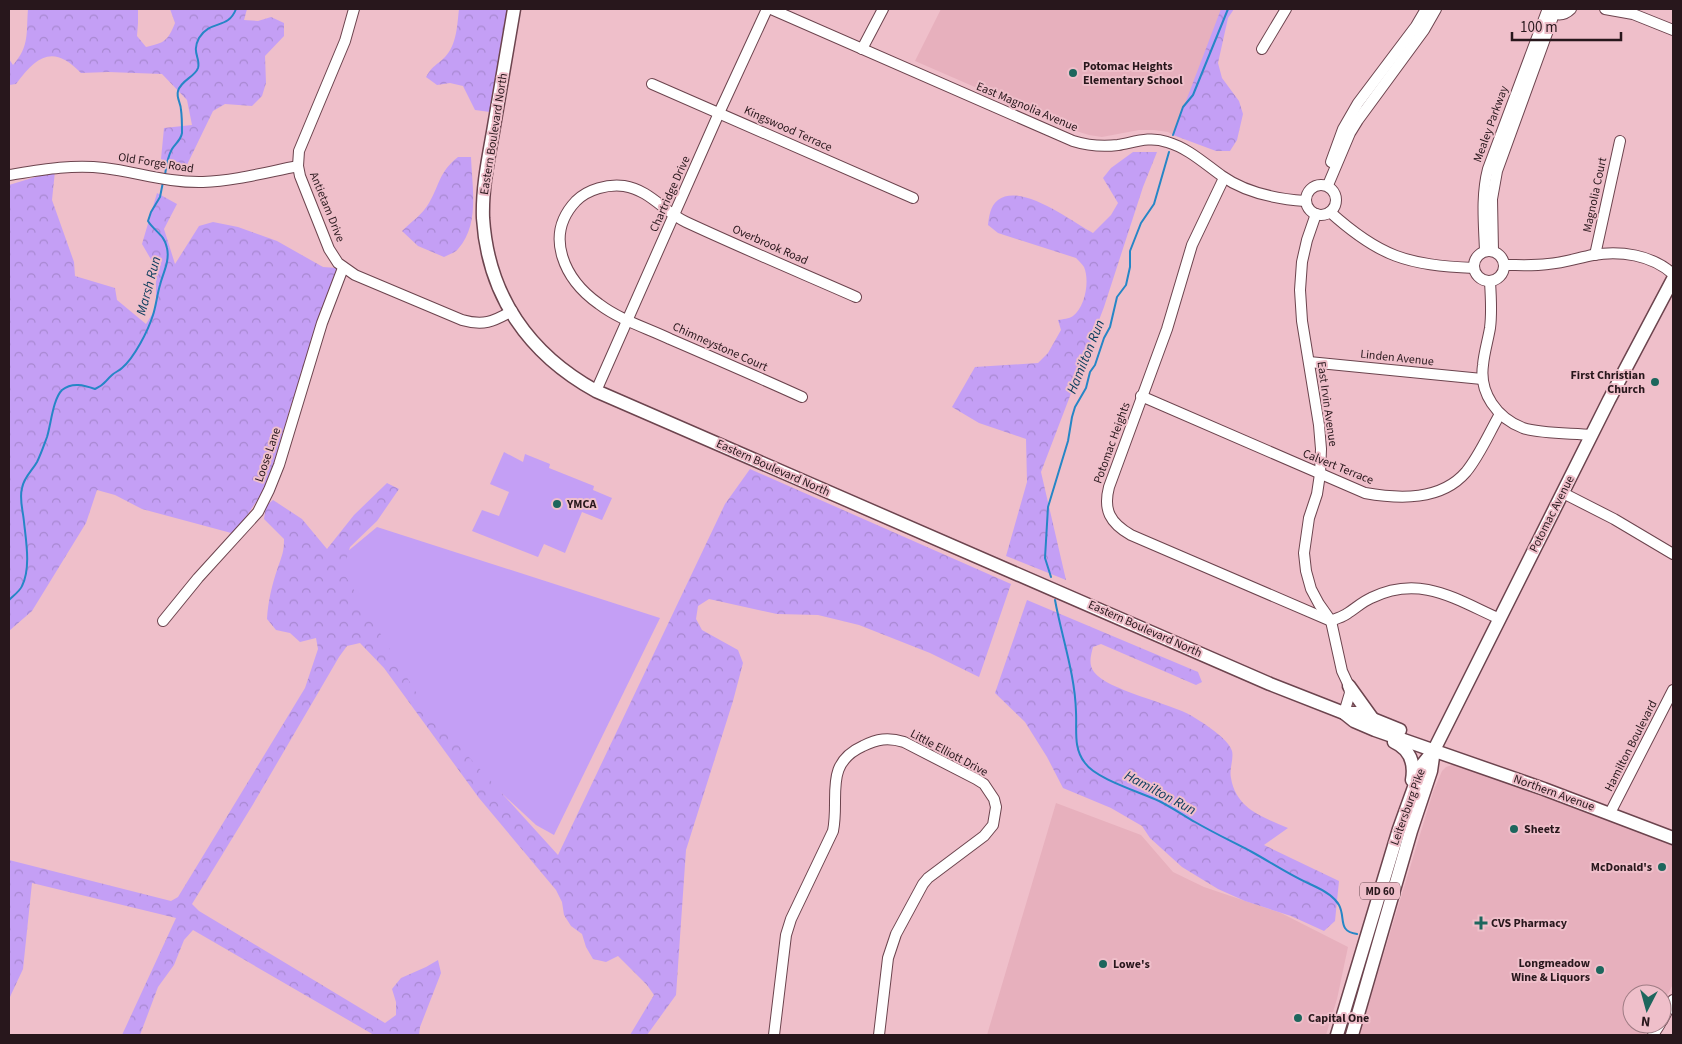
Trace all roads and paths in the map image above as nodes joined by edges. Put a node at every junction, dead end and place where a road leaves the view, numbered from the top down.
1 (354, 9) edge
2 (514, 9) edge
3 (767, 9) edge
4 (771, 9) edge
5 (883, 9) edge
6 (1286, 9) edge
7 (1426, 9) edge
8 (1436, 9) edge
9 (1571, 9) edge
10 (1605, 9) edge
11 (1549, 11) edge
12 (1673, 30) edge
13 (1262, 49) dead end
14 (862, 50) junction
15 (652, 84) dead end
16 (719, 113) junction
17 (1620, 141) dead end
18 (298, 166) junction
19 (9, 175) edge
20 (1224, 178) junction
21 (1325, 185) junction
22 (913, 198) dead end
23 (1305, 200) junction
24 (1330, 212) junction
25 (1316, 214) junction
26 (674, 215) junction
27 (1489, 251) junction
28 (1595, 255) junction
29 (1505, 265) junction
30 (343, 268) junction
31 (1474, 268) junction
32 (1673, 274) edge
33 (1673, 280) edge
34 (1490, 282) junction
35 (856, 297) dead end
36 (512, 312) junction
37 (628, 320) junction
38 (1309, 362) junction
39 (1482, 379) junction
40 (596, 391) junction
41 (1142, 396) junction
42 (802, 397) dead end
43 (1500, 414) junction
44 (1592, 435) junction
45 (1320, 474) junction
46 (1563, 493) junction
47 (1673, 554) edge
48 (1500, 619) junction
49 (163, 621) dead end
50 (1331, 621) junction
51 (1348, 686) junction
52 (1673, 690) edge
53 (1344, 713) junction
54 (1374, 724) junction
55 (1434, 750) junction
56 (1610, 813) junction
57 (1399, 829) junction
58 (1673, 838) edge
59 (774, 1035) edge
60 (879, 1035) edge
61 (1337, 1035) edge
62 (1352, 1035) edge

1 - 18 street, Antietam Drive
2 - 36 main road, Eastern Boulevard North
3 - 16 street, Chartridge Drive
4 - 14 street, East Magnolia Avenue
5 - 14 street
6 - 13 street
7 - 21 street
8 - 21 street
9 - 11 street
10 - 12 street
11 - 27 street, Mealey Parkway
14 - 20 street, East Magnolia Avenue
15 - 16 street, Kingswood Terrace
16 - 22 street, Kingswood Terrace
16 - 26 street, Chartridge Drive
17 - 28 street, Magnolia Court
18 - 19 street, Old Forge Road
18 - 30 street, Antietam Drive
20 - 23 street, East Magnolia Avenue
20 - 41 street, Potomac Heights
21 - 23 street
21 - 24 street
23 - 25 street
24 - 25 street
24 - 31 street
25 - 38 street, East Irvin Avenue
26 - 35 street, Overbrook Road
26 - 37 street, Chartridge Drive
26 - 37 street
27 - 29 street
27 - 31 street
28 - 29 street
28 - 32 street
29 - 34 street
30 - 36 street, Antietam Drive
30 - 49 street, Loose Lane
31 - 34 street
33 - 44 main road, Potomac Avenue
34 - 39 street
36 - 40 main road, Eastern Boulevard North
37 - 40 street, Chartridge Drive
37 - 42 street, Chimneystone Court
38 - 39 street, Linden Avenue
38 - 45 street, East Irvin Avenue
39 - 43 street
40 - 53 main road, Eastern Boulevard North
41 - 45 street, Calvert Terrace
41 - 50 street, Potomac Heights
43 - 44 street
43 - 45 street, Calvert Terrace
44 - 46 main road, Potomac Avenue
45 - 50 street, East Irvin Avenue
46 - 47 street
46 - 48 main road, Potomac Avenue
48 - 50 street
48 - 55 main road, Potomac Avenue
50 - 51 street
51 - 53 street
51 - 54 main road
52 - 56 street, Hamilton Boulevard
53 - 54 main road, Eastern Boulevard North
54 - 55 main road, Eastern Boulevard North
54 - 57 main road
55 - 56 main road, Northern Avenue
55 - 57 main road, Leitersburg Pike / MD 60
55 - 62 main road, Leitersburg Pike / MD 60
56 - 58 main road, Northern Avenue
57 - 61 main road, Leitersburg Pike / MD 60
59 - 60 street, Little Elliott Drive

